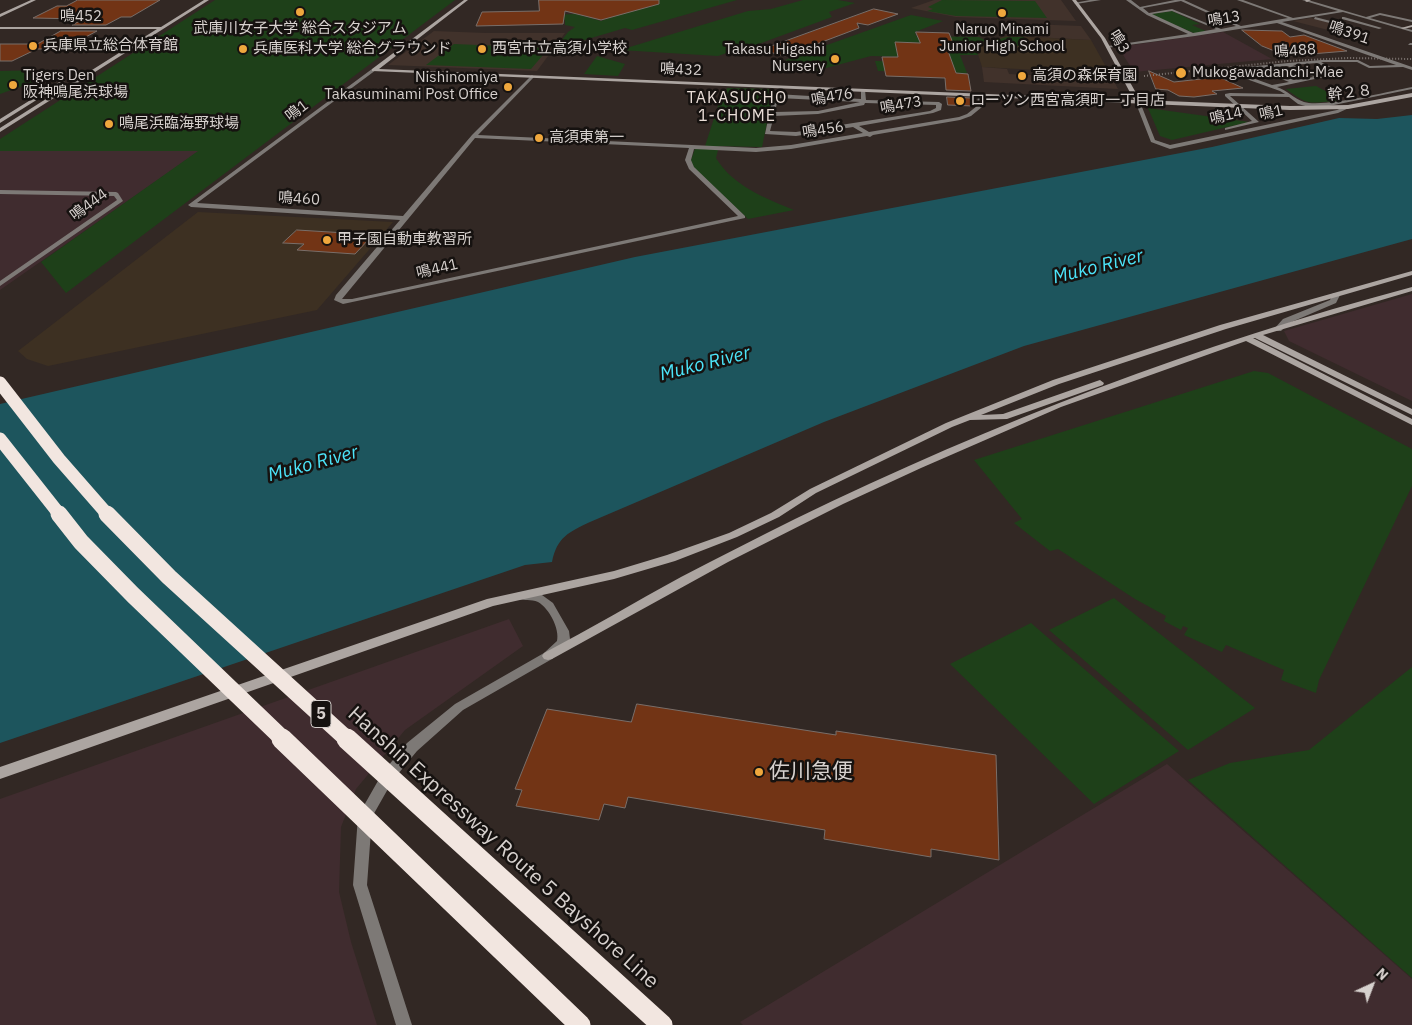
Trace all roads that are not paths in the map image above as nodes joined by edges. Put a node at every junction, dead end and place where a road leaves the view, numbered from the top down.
1 (34, 0) edge
2 (196, 0) edge
3 (206, 0) edge
4 (466, 0) edge
5 (1099, 0) edge
6 (1139, 0) edge
7 (1181, 0) edge
8 (1239, 0) edge
9 (1307, 0) edge
10 (1075, 1) edge
11 (1129, 1) edge
12 (1195, 6) junction
13 (1139, 8) junction
14 (1172, 10) junction
15 (1344, 11) junction
16 (1148, 14) junction
17 (1328, 14) junction
18 (0, 16) edge
19 (1309, 17) junction
20 (1367, 17) junction
21 (1294, 19) junction
22 (1278, 21) junction
23 (1412, 21) edge
24 (1412, 26) edge
25 (1241, 27) junction
26 (1353, 28) dead end
27 (1402, 28) junction
28 (0, 29) edge
29 (149, 29) junction
30 (160, 29) junction
31 (1221, 31) junction
32 (1412, 31) edge
33 (1196, 35) junction
34 (1412, 36) edge
35 (123, 45) dead end
36 (1108, 47) junction
37 (1315, 61) junction
38 (1286, 64) junction
39 (1404, 66) junction
40 (1256, 67) junction
41 (1412, 69) edge
42 (374, 70) junction
43 (532, 76) junction
44 (1320, 77) junction
45 (68, 79) dead end
46 (1295, 82) junction
47 (1272, 86) junction
48 (1412, 88) edge
49 (863, 90) junction
50 (981, 95) junction
51 (1412, 95) edge
52 (1290, 96) junction
53 (864, 100) junction
54 (1138, 102) junction
55 (1239, 106) junction
56 (1348, 107) junction
57 (773, 114) junction
58 (0, 121) edge
59 (854, 125) junction
60 (0, 130) edge
61 (870, 135) junction
62 (474, 136) junction
63 (1153, 140) junction
64 (692, 147) junction
65 (0, 192) edge
66 (191, 205) joint
67 (406, 218) junction
68 (1412, 274) edge
69 (0, 284) edge
70 (1412, 289) edge
71 (1336, 295) junction
72 (1278, 329) junction
73 (1256, 335) junction
74 (1246, 338) junction
75 (1122, 382) junction
76 (0, 383) edge
77 (1412, 412) edge
78 (967, 418) junction
79 (1412, 422) edge
80 (0, 439) edge
81 (514, 596) junction
82 (548, 656) junction
83 (0, 773) edge
84 (404, 1025) edge
85 (580, 1025) edge
86 (662, 1025) edge

1 - 18 street
2 - 29 street
3 - 30 street
4 - 42 street, 鳴1
5 - 10 street
6 - 11 street
7 - 12 street
7 - 13 street
8 - 21 street
9 - 15 street
10 - 36 street, 鳴3
11 - 13 street
12 - 14 street
12 - 25 street
13 - 16 street
14 - 16 street
14 - 31 street
15 - 17 street, 鳴13
15 - 20 street
16 - 33 street
17 - 19 street, 鳴13
17 - 34 street
19 - 21 street, 鳴13
19 - 26 street
20 - 23 street
20 - 27 street
21 - 22 street, 鳴13
22 - 25 street, 鳴13
22 - 39 street, 鳴391
24 - 27 street
25 - 31 street, 鳴13
27 - 32 street
28 - 29 street, 鳴452
29 - 30 street, 鳴452
29 - 35 street
30 - 60 street
31 - 33 street, 鳴13
33 - 36 street, 鳴13
36 - 54 street, 鳴3
37 - 38 street, 鳴488
37 - 39 street, 鳴488
37 - 44 street
38 - 40 street, 鳴488
38 - 44 street
39 - 41 street, 鳴391
40 - 46 street
40 - 47 street, 鳴488
42 - 43 street, 鳴432
42 - 66 street, 鳴1
43 - 49 street, 鳴432
43 - 62 street, 鳴441
44 - 46 street
45 - 58 street
46 - 47 street
47 - 52 street, 鳴488
48 - 52 street, 鳴14
49 - 50 street, 鳴432
49 - 53 street, 鳴473
50 - 54 street, 鳴432
50 - 61 street, 鳴456
51 - 56 street, 幹２８
52 - 55 street, 鳴14
53 - 57 street, 鳴476
53 - 57 street
53 - 59 street, 鳴473
54 - 55 street, 鳴432
54 - 63 street, 鳴3
55 - 56 street, 幹２８
55 - 63 street, 鳴14
56 - 63 street, 鳴1
57 - 59 street
59 - 61 street, 鳴473
61 - 64 street, 鳴456
62 - 64 street, 鳴456
62 - 67 street, 鳴441
64 - 67 street, 鳴441
65 - 69 street, 鳴444
66 - 67 street, 鳴460
68 - 71 street
70 - 72 street
71 - 72 street
71 - 78 street
72 - 73 street
73 - 74 street
73 - 77 street
74 - 75 street
74 - 79 street
75 - 78 street
75 - 82 street
76 - 86 highway, Hanshin Expressway Route 5 Bayshore Line / 5, bridge
78 - 81 street
80 - 85 highway, bridge
81 - 82 street
81 - 83 street
82 - 84 street

